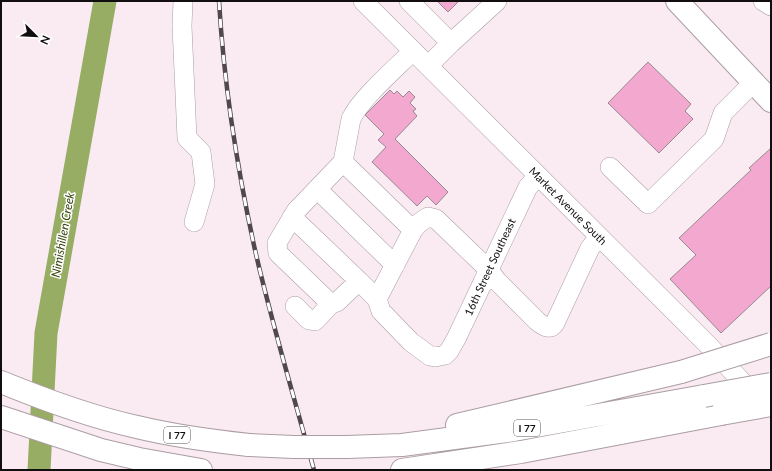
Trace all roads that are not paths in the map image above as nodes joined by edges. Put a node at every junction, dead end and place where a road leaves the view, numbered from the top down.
1 (183, 1) edge
2 (363, 1) edge
3 (409, 1) edge
4 (497, 1) edge
5 (677, 1) edge
6 (763, 1) edge
7 (771, 6) edge
8 (451, 43) junction
9 (413, 51) junction
10 (428, 66) junction
11 (753, 82) junction
12 (771, 101) edge
13 (343, 162) junction
14 (610, 167) dead end
15 (538, 176) junction
16 (317, 189) junction
17 (292, 217) junction
18 (194, 222) dead end
19 (413, 230) junction
20 (600, 237) junction
21 (395, 265) junction
22 (488, 270) junction
23 (358, 281) junction
24 (377, 299) junction
25 (331, 304) junction
26 (295, 306) dead end
27 (771, 344) edge
28 (771, 350) edge
29 (681, 372) junction
30 (1, 382) edge
31 (771, 384) edge
32 (771, 405) edge
33 (771, 413) edge
34 (1, 416) edge
35 (346, 443) junction
36 (201, 470) edge
37 (402, 470) edge

1 - 18 street
2 - 9 street, Market Avenue South
3 - 8 street
4 - 8 street
5 - 11 main road
6 - 7 street
8 - 10 street
9 - 10 street, Market Avenue South
9 - 13 street
10 - 15 street, Market Avenue South
11 - 12 main road
11 - 14 street
13 - 16 street
13 - 19 street
15 - 20 street, Market Avenue South
15 - 22 street, 16th Street Southeast
16 - 17 street
16 - 21 street
17 - 23 street
17 - 25 street
19 - 21 street
19 - 22 street
20 - 22 street
20 - 33 street, Market Avenue South
21 - 24 street
22 - 24 street, 16th Street Southeast
23 - 24 street
23 - 25 street
25 - 26 street
27 - 29 main road, bridge
28 - 29 main road, bridge
29 - 35 main road
30 - 35 main road, I 77, bridge
31 - 35 main road, I 77, bridge
32 - 37 main road, I 77, bridge
34 - 36 main road

